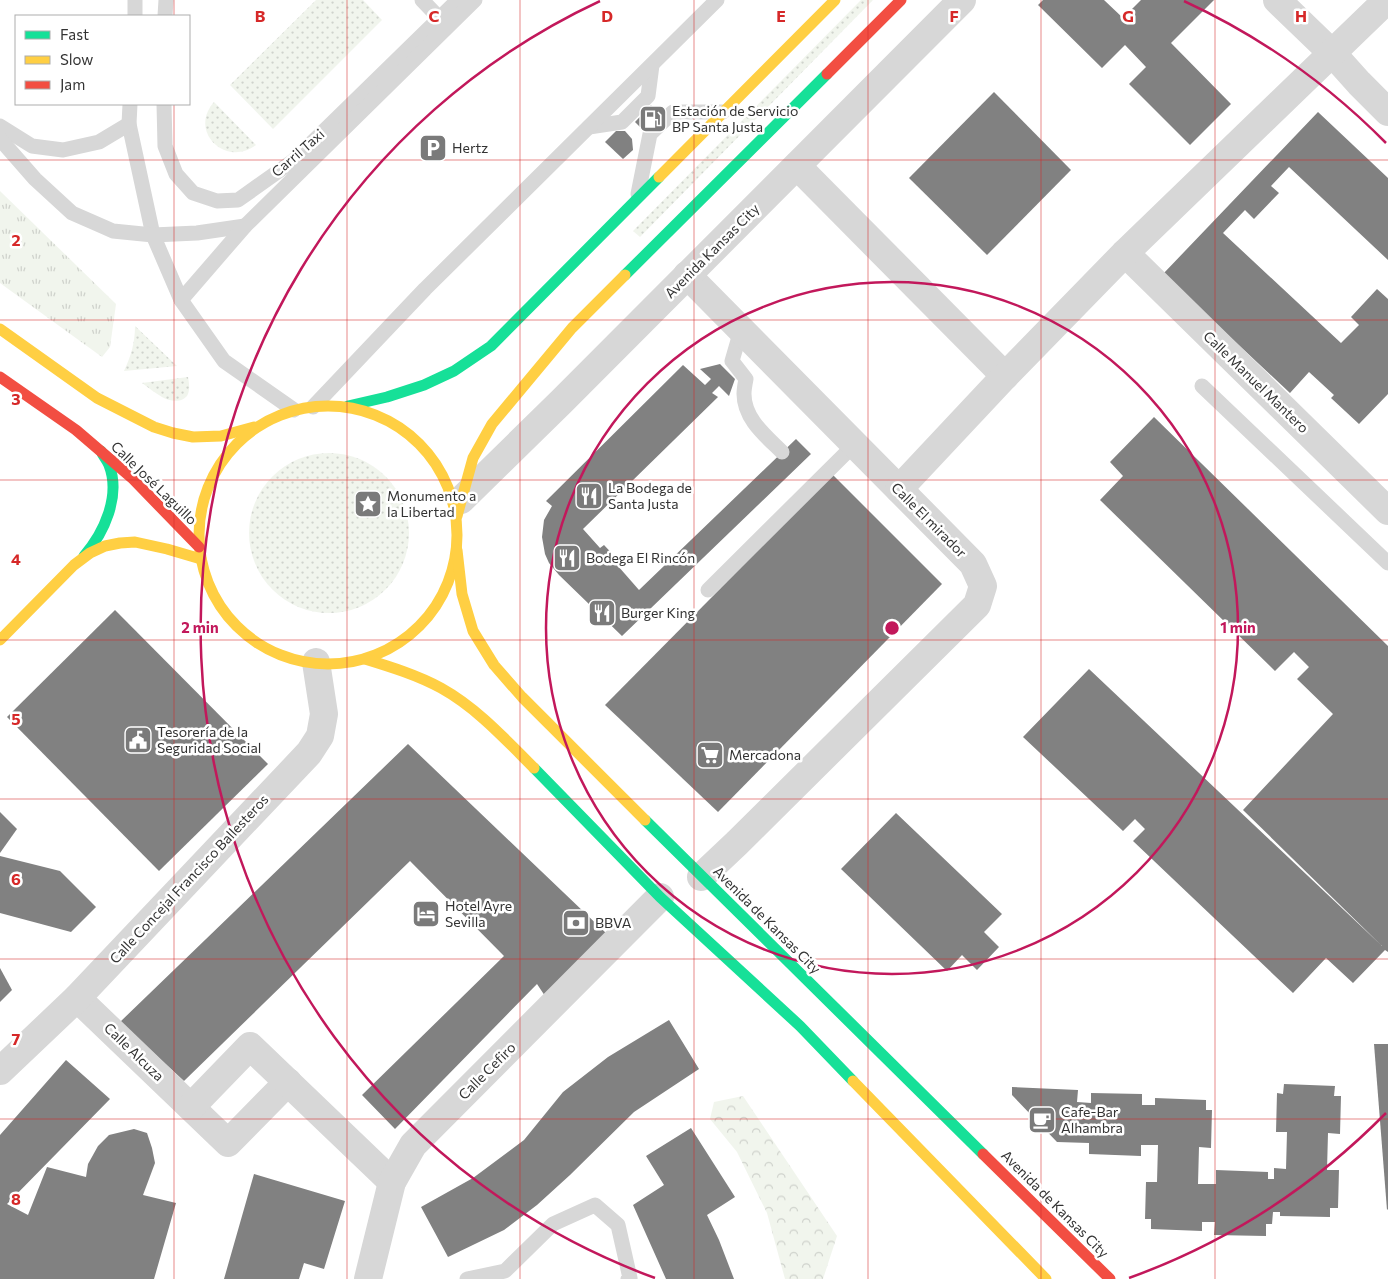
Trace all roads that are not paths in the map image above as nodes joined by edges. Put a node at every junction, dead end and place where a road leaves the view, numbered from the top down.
1 (135, 0) edge
2 (166, 0) edge
3 (422, 0) edge
4 (458, 0) edge
5 (475, 0) edge
6 (717, 0) edge
7 (836, 0) edge
8 (901, 0) edge
9 (962, 0) edge
10 (1278, 0) edge
11 (1387, 0) edge
12 (134, 15) edge
13 (166, 15) edge
14 (444, 22) junction
15 (1333, 54) junction
16 (130, 105) edge
17 (164, 105) edge
18 (724, 112) junction
19 (1388, 112) edge
20 (129, 124) junction
21 (0, 126) edge
22 (0, 139) edge
23 (797, 166) junction
24 (637, 199) junction
25 (245, 226) junction
26 (153, 235) junction
27 (1125, 253) junction
28 (688, 276) junction
29 (181, 300) junction
30 (0, 329) edge
31 (741, 330) junction
32 (1005, 376) junction
33 (0, 377) edge
34 (1202, 386) dead end
35 (313, 407) junction
36 (344, 407) junction
37 (294, 410) junction
38 (259, 426) junction
39 (855, 444) junction
40 (100, 451) junction
41 (782, 452) dead end
42 (899, 489) junction
43 (459, 510) junction
44 (1388, 511) edge
45 (199, 547) junction
46 (457, 550) junction
47 (84, 556) junction
48 (200, 559) junction
49 (1388, 563) edge
50 (708, 590) dead end
51 (0, 640) edge
52 (364, 659) junction
53 (316, 662) junction
54 (701, 877) junction
55 (660, 897) junction
56 (77, 998) junction
57 (0, 1071) edge
58 (288, 1082) junction
59 (191, 1107) junction
60 (392, 1182) junction
61 (630, 1278) edge
62 (368, 1279) edge
63 (467, 1279) edge
64 (1046, 1279) edge
65 (1110, 1279) edge

1 - 12 lane
2 - 13 lane
3 - 14 lane
4 - 14 lane, Carril Taxi
5 - 14 lane
6 - 35 lane
7 - 18 main road
8 - 43 main road
9 - 23 street, Avenida Kansas City
10 - 15 street
11 - 15 street
14 - 17 lane, Carril Taxi
14 - 25 lane
15 - 19 street
15 - 27 street
16 - 20 lane
18 - 24 main road
18 - 24 lane
20 - 21 lane
20 - 26 lane
22 - 26 lane
23 - 28 street, Avenida Kansas City
23 - 32 street
24 - 36 main road
25 - 26 lane
25 - 29 lane
26 - 29 lane
27 - 32 street
27 - 44 street, Calle Manuel Mantero
28 - 31 street, Calle El mirador
28 - 43 street, Avenida Kansas City
29 - 37 lane
30 - 38 main road
31 - 39 street, Calle El mirador
31 - 41 lane
32 - 42 street
33 - 40 main road, Calle José Laguillo
34 - 49 lane
35 - 36 main road
35 - 37 main road
36 - 43 main road
37 - 38 main road
38 - 45 main road
39 - 42 street, Calle El mirador
39 - 50 lane
40 - 45 main road, Calle José Laguillo
40 - 47 main road
42 - 54 street, Calle El mirador
43 - 46 main road
45 - 48 main road
46 - 52 main road
46 - 54 main road, Avenida de Kansas City
47 - 48 main road
47 - 51 main road
48 - 53 main road
52 - 53 main road
52 - 55 main road
53 - 56 street, Calle Concejal Francisco Ballesteros
54 - 65 main road, Avenida de Kansas City
55 - 60 street, Calle Cefiro
55 - 64 main road
56 - 57 street, Calle Concejal Francisco Ballesteros
56 - 59 street, Calle Alcuza
58 - 59 street, Calle Alcuza
58 - 59 street
58 - 60 street
60 - 62 street, Calle Cefiro
61 - 63 lane

